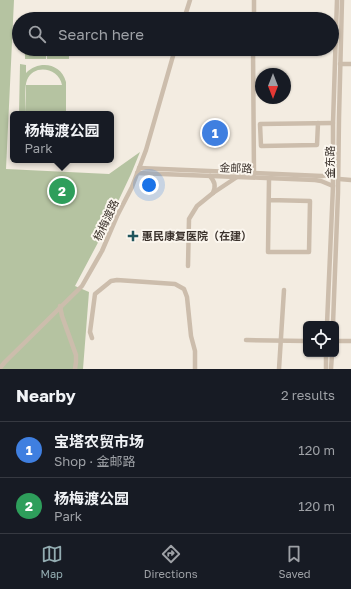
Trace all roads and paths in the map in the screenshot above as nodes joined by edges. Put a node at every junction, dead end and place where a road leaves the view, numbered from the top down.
1 (190, 0) edge
2 (254, 0) edge
3 (337, 0) edge
4 (342, 0) edge
5 (186, 12) edge
6 (254, 12) edge
7 (337, 12) edge
8 (173, 56) edge
9 (253, 56) edge
10 (335, 56) edge
11 (340, 64) junction
12 (351, 64) edge
13 (318, 123) junction
14 (333, 123) junction
15 (138, 170) junction
16 (332, 174) junction
17 (254, 175) junction
18 (210, 176) junction
19 (237, 177) junction
20 (269, 178) junction
21 (338, 179) junction
22 (351, 180) edge
23 (332, 186) junction
24 (213, 193) junction
25 (269, 200) junction
26 (188, 235) junction
27 (163, 236) dead end
28 (188, 266) dead end
29 (284, 290) dead end
30 (60, 306) junction
31 (327, 321) edge
32 (333, 321) edge
33 (92, 338) dead end
34 (246, 340) dead end
35 (281, 340) junction
36 (303, 341) edge
37 (339, 341) edge
38 (351, 341) edge
39 (326, 357) edge
40 (332, 357) edge
41 (0, 368) edge
42 (75, 369) edge
43 (195, 369) edge
44 (280, 369) edge
45 (326, 369) edge
46 (331, 369) edge

1 - 5 street
2 - 6 street
3 - 7 street, 金东路
4 - 11 street, 金东路
8 - 15 street, 杨梅渡路
9 - 17 street
10 - 14 street, 金东路
11 - 12 street
11 - 21 street, 金东路
13 - 13 street
13 - 14 street
14 - 16 street, 金东路
15 - 17 street, 金邮路
15 - 18 street, 金邮路
15 - 30 street, 杨梅渡路
16 - 17 street, 金邮路
16 - 23 street, 金东路
17 - 19 street, 金邮路
17 - 20 street, 金邮路
18 - 19 street, 金邮路
18 - 24 street
19 - 24 street
20 - 23 street, 金邮路
20 - 25 street
21 - 22 street
21 - 32 street, 金东路
23 - 31 street, 金东路
24 - 26 street
25 - 25 street
26 - 27 street
26 - 28 street
29 - 35 street
30 - 41 street, 杨梅渡路
30 - 42 street
33 - 43 street
34 - 35 street
35 - 36 street
35 - 44 street
37 - 38 street
39 - 45 street
40 - 46 street

